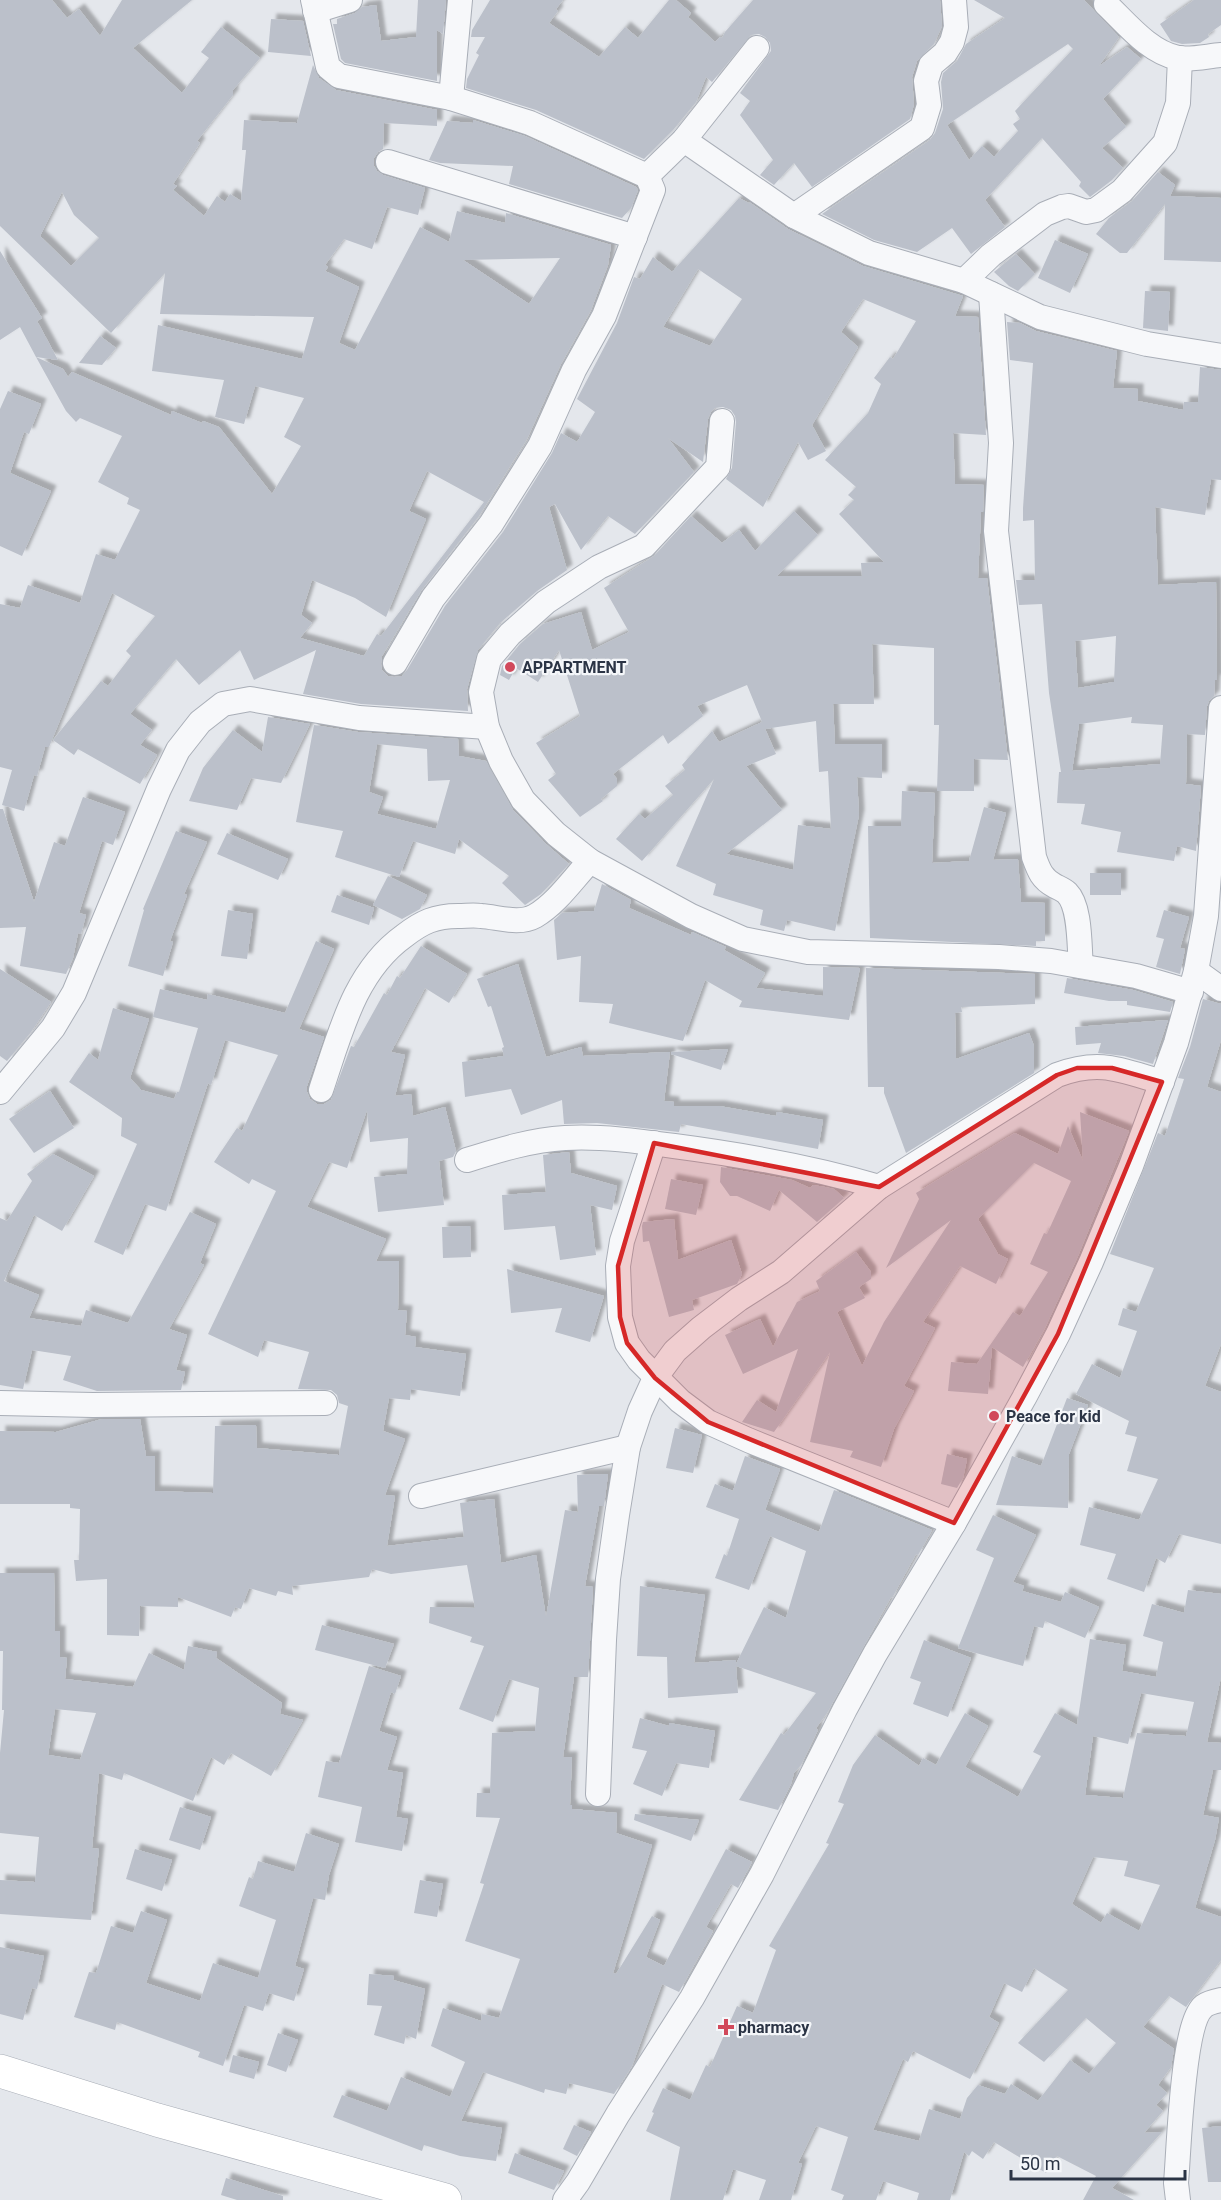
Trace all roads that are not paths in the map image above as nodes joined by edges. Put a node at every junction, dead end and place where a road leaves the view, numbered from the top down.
1 (350, 0) edge
2 (460, 0) edge
3 (954, 0) edge
4 (1106, 4) dead end
5 (314, 6) edge
6 (757, 48) dead end
7 (1221, 55) edge
8 (1180, 58) junction
9 (451, 98) junction
10 (684, 140) junction
11 (387, 162) dead end
12 (647, 176) junction
13 (794, 216) junction
14 (635, 237) junction
15 (964, 281) junction
16 (991, 294) junction
17 (1221, 356) edge
18 (722, 421) dead end
19 (395, 663) dead end
20 (1221, 708) edge
21 (488, 727) junction
22 (590, 861) junction
23 (1081, 966) junction
24 (1193, 981) junction
25 (1221, 989) edge
26 (1162, 1082) junction
27 (321, 1090) dead end
28 (0, 1092) edge
29 (654, 1143) junction
30 (467, 1160) dead end
31 (879, 1187) junction
32 (655, 1378) junction
33 (0, 1403) edge
34 (325, 1403) dead end
35 (628, 1447) junction
36 (421, 1496) dead end
37 (954, 1523) junction
38 (598, 1794) dead end
39 (1221, 2000) edge
40 (0, 2071) edge
41 (445, 2200) edge
42 (565, 2200) edge
43 (1178, 2200) edge

1 - 5 street
2 - 9 street
3 - 13 street
4 - 8 street
5 - 9 street
6 - 10 street
7 - 8 street
8 - 15 street
9 - 12 street
10 - 12 street
10 - 13 street
11 - 14 street
12 - 14 street
13 - 15 street
14 - 19 street
15 - 16 street
16 - 17 street
16 - 23 street
18 - 21 street
20 - 24 street
21 - 22 street
21 - 28 street
22 - 23 street
22 - 27 street
23 - 24 street
24 - 25 street
24 - 26 street
26 - 31 street
26 - 37 street
29 - 30 street
29 - 31 street
29 - 32 street
31 - 32 street
32 - 35 street
32 - 37 street
33 - 34 street
35 - 36 street
35 - 38 street
37 - 42 street
39 - 43 street
40 - 41 street

